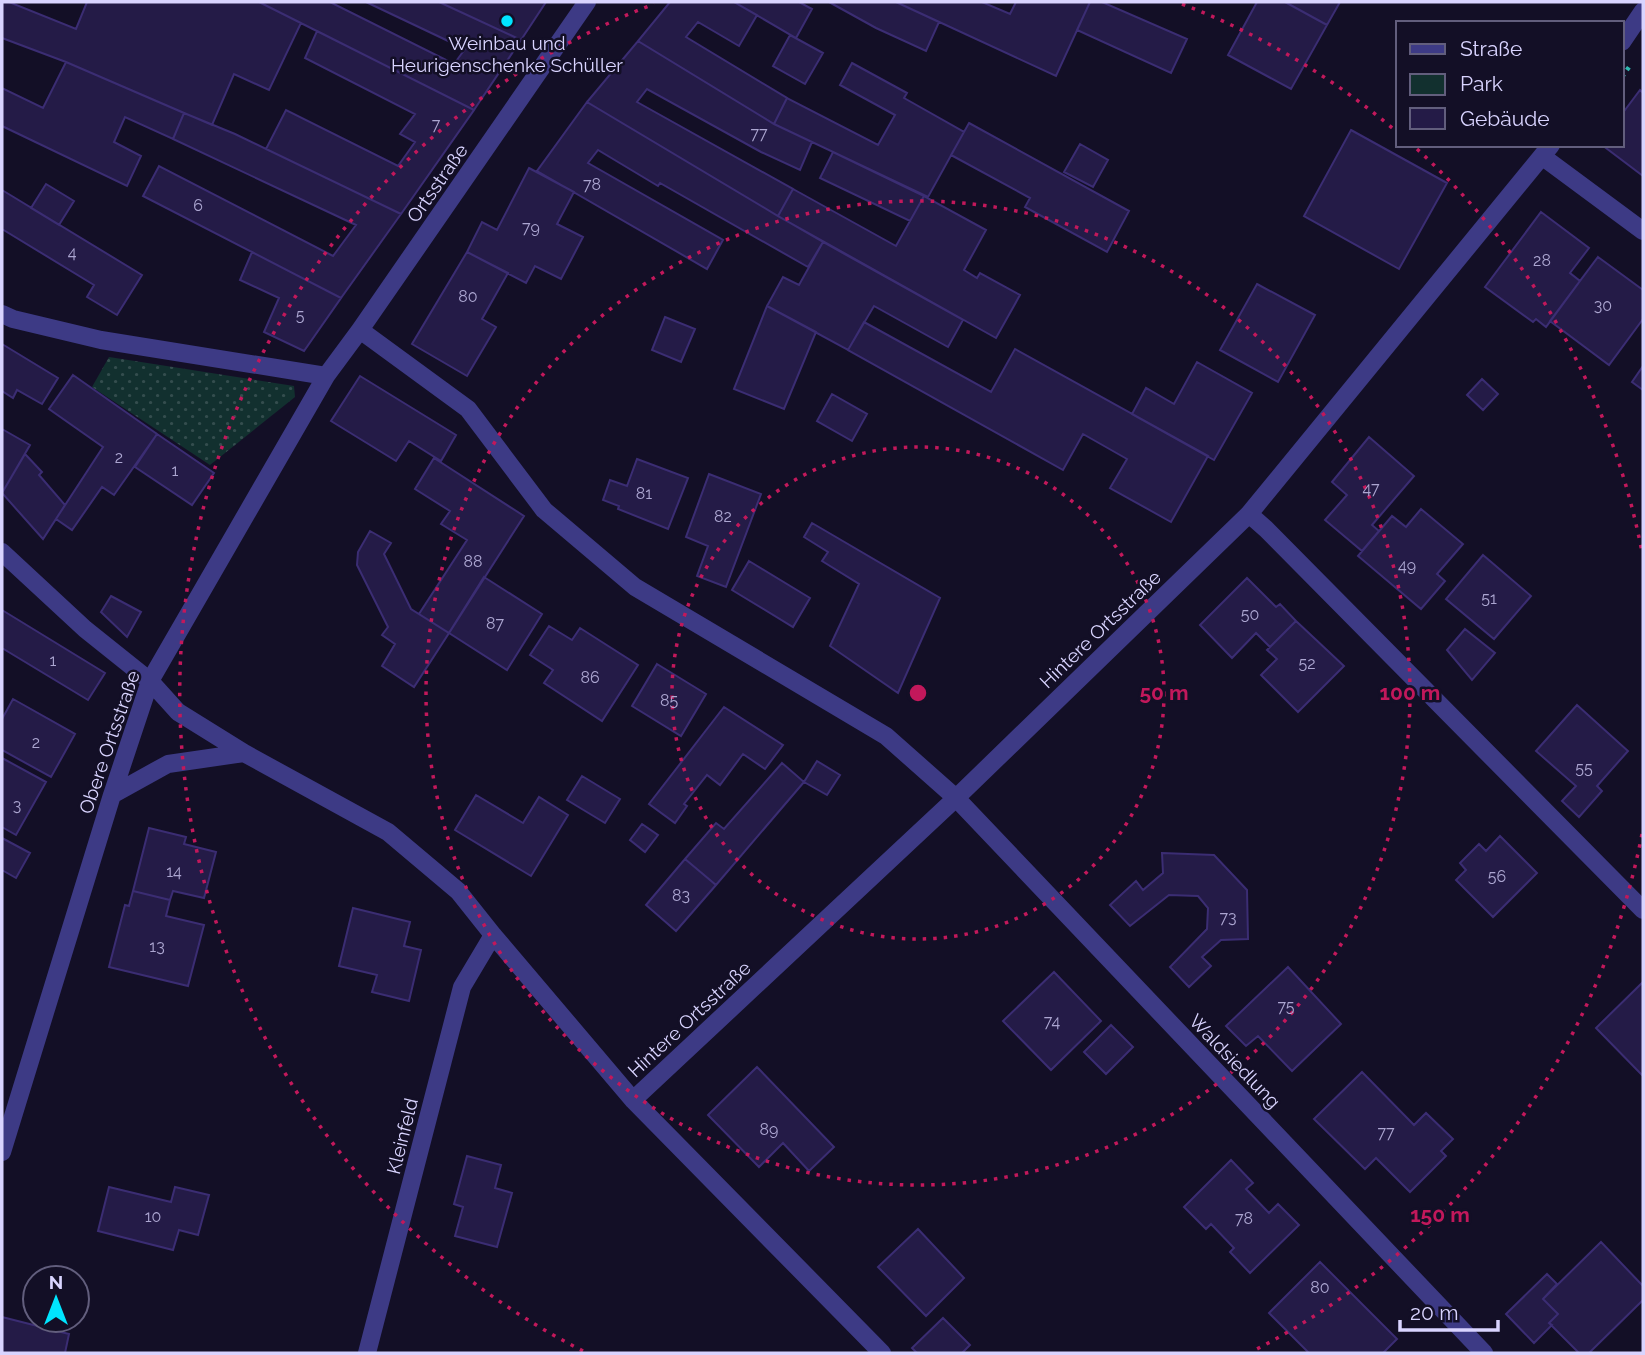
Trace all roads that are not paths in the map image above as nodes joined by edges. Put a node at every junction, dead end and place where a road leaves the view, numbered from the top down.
1 (600, 2) edge
2 (584, 7) edge
3 (1643, 11) edge
4 (1624, 39) edge
5 (1547, 151) edge
6 (1643, 231) edge
7 (2, 314) edge
8 (359, 330) junction
9 (326, 376) junction
10 (1249, 514) junction
11 (2, 552) edge
12 (150, 681) junction
13 (244, 753) junction
14 (112, 796) junction
15 (956, 798) junction
16 (1643, 910) edge
17 (493, 935) junction
18 (632, 1100) junction
19 (2, 1153) edge
20 (368, 1353) edge
21 (882, 1353) edge
22 (1484, 1353) edge

1 - 2 street, Ortsstraße
2 - 8 street, Ortsstraße
3 - 4 street
5 - 6 street
5 - 10 street, Hintere Ortsstraße
7 - 9 street
8 - 9 street, Ortsstraße
8 - 15 street, Waldsiedlung
9 - 12 street, Obere Ortsstraße
10 - 15 street, Hintere Ortsstraße
10 - 16 street
11 - 12 street
12 - 13 street
12 - 14 street, Obere Ortsstraße
13 - 14 street
13 - 17 street
14 - 19 street, Obere Ortsstraße
15 - 18 street, Hintere Ortsstraße
15 - 22 street, Waldsiedlung
17 - 18 street
17 - 20 street, Kleinfeld
18 - 21 street

